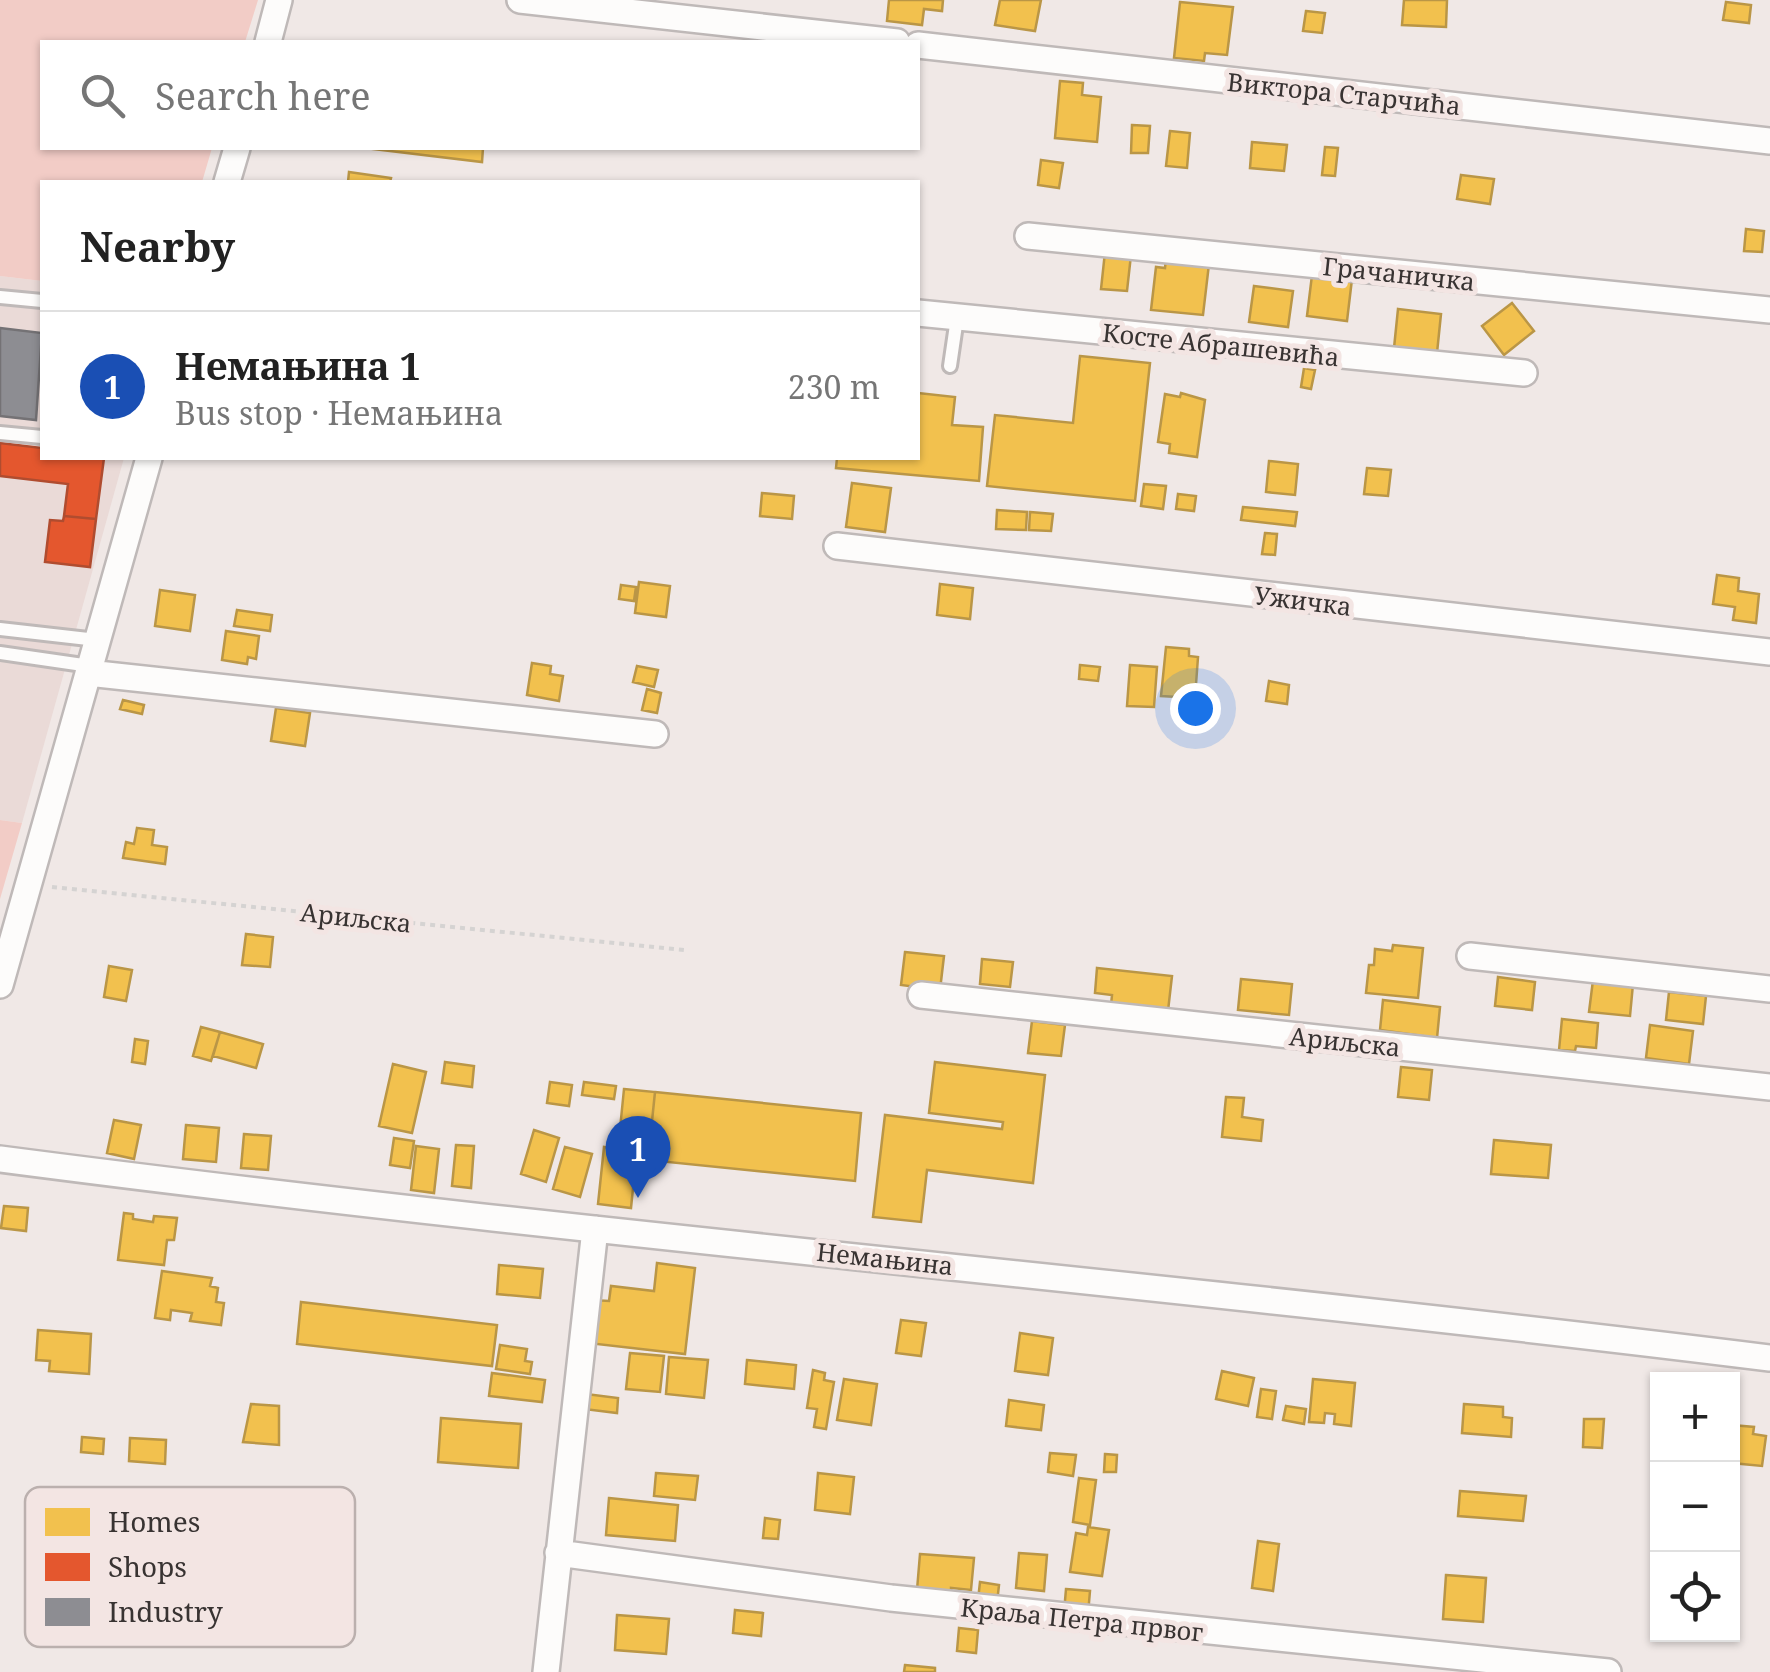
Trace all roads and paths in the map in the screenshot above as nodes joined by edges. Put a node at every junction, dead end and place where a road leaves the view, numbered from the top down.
1 (280, 0) edge
2 (520, 0) edge
3 (269, 40) edge
4 (879, 40) edge
5 (920, 45) edge
6 (1770, 141) edge
7 (237, 150) edge
8 (228, 180) edge
9 (1028, 236) dead end
10 (0, 297) edge
11 (40, 301) edge
12 (1770, 310) edge
13 (920, 313) edge
14 (957, 318) junction
15 (950, 366) dead end
16 (1524, 374) dead end
17 (0, 433) edge
18 (40, 437) edge
19 (148, 460) edge
20 (837, 546) dead end
21 (0, 629) edge
22 (97, 640) junction
23 (1770, 652) edge
24 (0, 653) edge
25 (89, 670) junction
26 (655, 734) dead end
27 (28, 884) junction
28 (684, 950) dead end
29 (1470, 956) dead end
30 (0, 985) edge
31 (1770, 989) edge
32 (921, 994) dead end
33 (1770, 1088) edge
34 (0, 1159) edge
35 (595, 1229) junction
36 (1770, 1358) edge
37 (558, 1553) junction
38 (546, 1672) edge
39 (1608, 1672) edge

1 - 3 street
2 - 4 street
5 - 6 street, Виктора Старчића
7 - 8 street
9 - 12 street, Грачаничка
10 - 11 lane
13 - 14 street, Косте Абрашевића
14 - 15 lane
14 - 16 street, Косте Абрашевића
17 - 18 lane
19 - 22 street
20 - 23 street, Ужичка
21 - 22 lane
22 - 25 street
24 - 25 lane
25 - 26 street
25 - 27 street
27 - 28 path, Ариљска
27 - 30 street
29 - 31 street
32 - 33 street, Ариљска
34 - 35 street, Немањина
35 - 36 street, Немањина
35 - 37 street
37 - 38 street
37 - 39 street, Краља Петра првог

